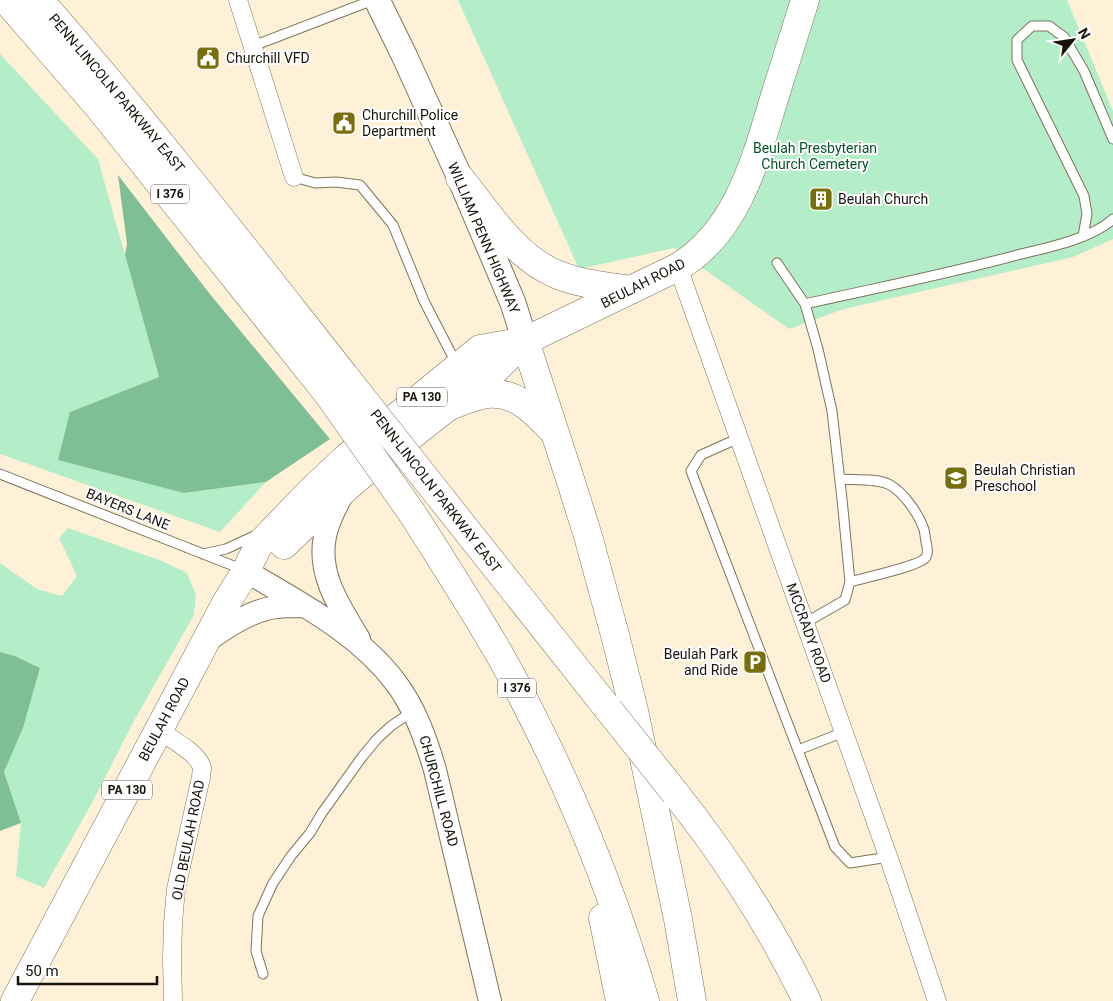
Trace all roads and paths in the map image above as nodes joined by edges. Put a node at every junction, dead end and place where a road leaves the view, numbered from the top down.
1 (6, 0) edge
2 (39, 0) edge
3 (238, 0) edge
4 (373, 0) edge
5 (377, 0) edge
6 (805, 0) edge
7 (253, 46) junction
8 (1113, 139) edge
9 (294, 177) joint
10 (460, 178) junction
11 (1113, 219) edge
12 (1083, 236) junction
13 (777, 263) dead end
14 (678, 267) junction
15 (631, 290) junction
16 (805, 304) junction
17 (525, 342) junction
18 (458, 367) junction
19 (337, 386) junction
20 (447, 407) junction
21 (557, 435) junction
22 (739, 438) junction
23 (0, 474) edge
24 (840, 479) junction
25 (344, 491) junction
26 (282, 520) junction
27 (203, 554) junction
28 (246, 571) junction
29 (850, 582) junction
30 (303, 606) junction
31 (805, 623) junction
32 (205, 642) junction
33 (366, 650) junction
34 (413, 711) junction
35 (158, 730) junction
36 (844, 732) junction
37 (798, 750) junction
38 (585, 831) junction
39 (889, 857) junction
40 (678, 919) junction
41 (263, 974) dead end
42 (15, 1001) edge
43 (173, 1001) edge
44 (490, 1001) edge
45 (620, 1001) edge
46 (645, 1001) edge
47 (692, 1001) edge
48 (700, 1001) edge
49 (808, 1001) edge
50 (937, 1001) edge

1 - 19 main road, PENN-LINCOLN PARKWAY EAST / I 376
2 - 19 main road, PENN-LINCOLN PARKWAY EAST / I 376
3 - 7 street
4 - 7 lane
5 - 10 main road, WILLIAM PENN HIGHWAY
6 - 14 main road, BEULAH ROAD / PA 130
7 - 9 street
8 - 12 lane
9 - 18 lane
10 - 15 main road
10 - 17 main road, WILLIAM PENN HIGHWAY
11 - 12 lane
12 - 16 lane
13 - 16 lane
14 - 15 main road, BEULAH ROAD / PA 130
14 - 22 street, MCCRADY ROAD
15 - 17 main road, BEULAH ROAD / PA 130
16 - 24 lane
17 - 18 main road, BEULAH ROAD / PA 130
17 - 20 main road, BEULAH ROAD / PA 130
17 - 21 main road
18 - 26 main road, BEULAH ROAD / PA 130
19 - 38 main road, PENN-LINCOLN PARKWAY EAST / I 376, bridge
19 - 49 main road, PENN-LINCOLN PARKWAY EAST / I 376, bridge
20 - 21 main road
20 - 25 main road, BEULAH ROAD / PA 130
21 - 40 main road
22 - 31 street, MCCRADY ROAD
22 - 37 lane
23 - 27 lane, BAYERS LANE
24 - 29 lane
24 - 29 lane
25 - 28 main road, BEULAH ROAD / PA 130
25 - 33 street
26 - 27 lane
26 - 28 main road, BEULAH ROAD / PA 130
27 - 28 lane, BAYERS LANE
28 - 30 street, CHURCHILL ROAD
28 - 32 main road, BEULAH ROAD / PA 130
29 - 31 lane
30 - 32 street
30 - 33 street, CHURCHILL ROAD
31 - 36 street, MCCRADY ROAD
32 - 35 main road, BEULAH ROAD / PA 130
33 - 34 street, CHURCHILL ROAD
34 - 41 lane
34 - 44 street, CHURCHILL ROAD
35 - 42 main road, BEULAH ROAD / PA 130
35 - 43 street, OLD BEULAH ROAD
36 - 37 lane
36 - 39 street, MCCRADY ROAD
37 - 39 lane
38 - 45 main road
38 - 46 main road, PENN-LINCOLN PARKWAY EAST / I 376
39 - 50 street, MCCRADY ROAD
40 - 47 main road
40 - 48 main road

